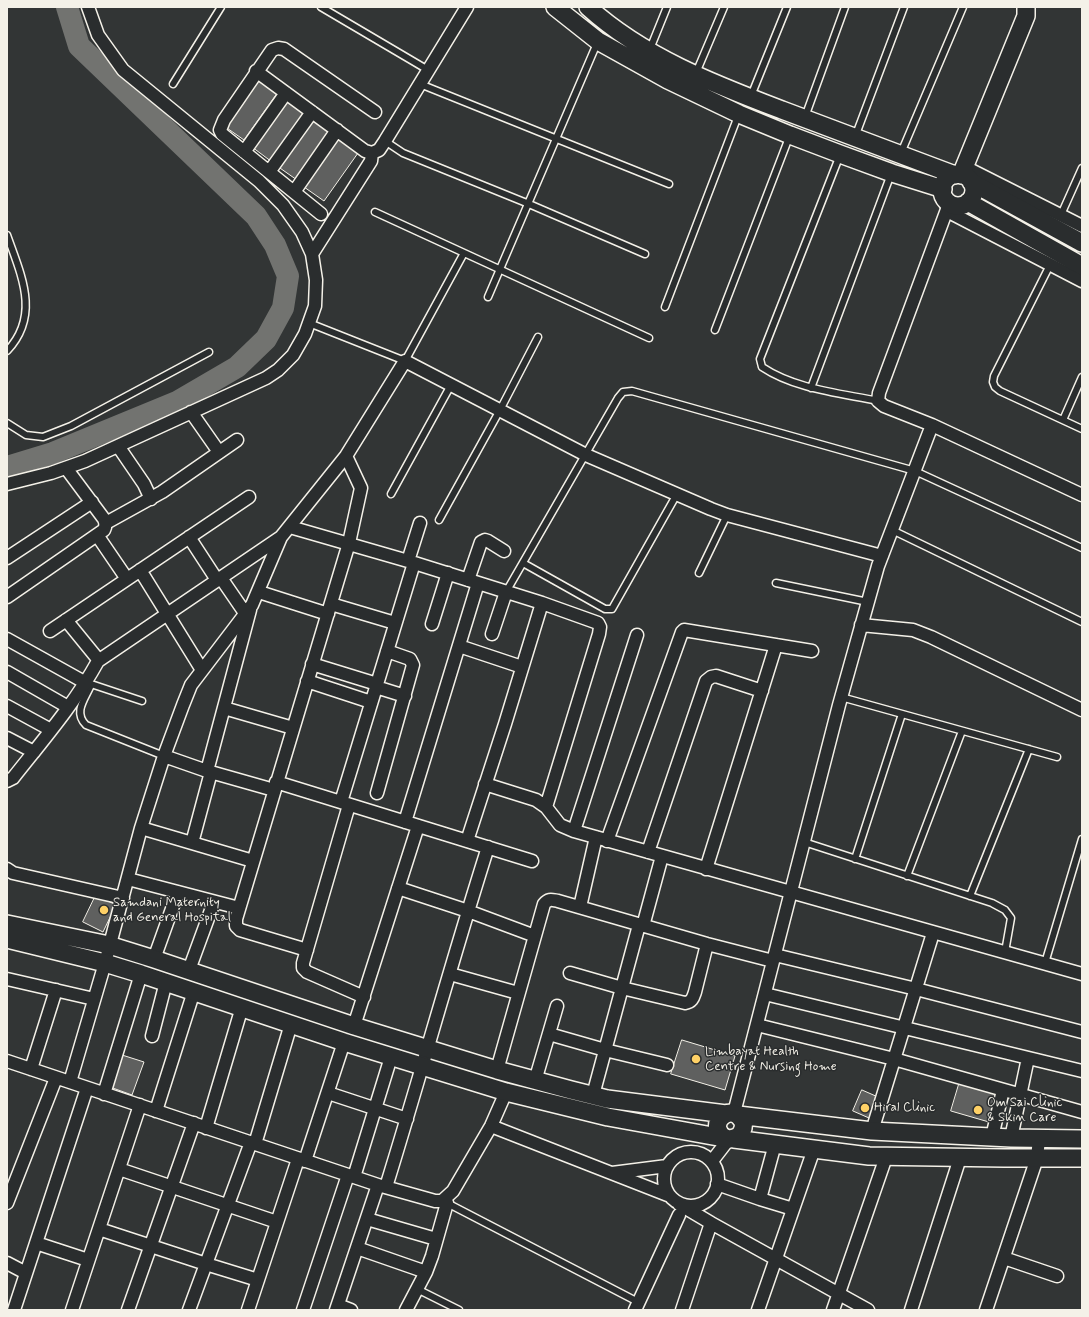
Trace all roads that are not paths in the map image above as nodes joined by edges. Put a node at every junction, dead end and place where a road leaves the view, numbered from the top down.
1 (88, 7) edge
2 (220, 7) edge
3 (321, 7) edge
4 (335, 7) edge
5 (467, 7) edge
6 (555, 7) edge
7 (588, 7) edge
8 (667, 7) edge
9 (724, 7) edge
10 (787, 7) edge
11 (845, 7) edge
12 (904, 7) edge
13 (963, 7) edge
14 (1026, 7) edge
15 (332, 13) junction
16 (598, 40) junction
17 (650, 51) junction
18 (428, 70) junction
19 (256, 71) junction
20 (695, 75) junction
21 (173, 84) dead end
22 (420, 84) junction
23 (286, 93) junction
24 (750, 98) junction
25 (312, 112) junction
26 (376, 112) dead end
27 (739, 114) junction
28 (804, 118) junction
29 (337, 130) junction
30 (790, 135) junction
31 (855, 138) junction
32 (556, 139) junction
33 (385, 141) junction
34 (244, 152) junction
35 (372, 153) junction
36 (840, 154) junction
37 (900, 154) junction
38 (1082, 168) edge
39 (269, 172) junction
40 (892, 173) junction
41 (963, 175) junction
42 (669, 184) dead end
43 (294, 192) junction
44 (946, 201) junction
45 (968, 202) junction
46 (529, 204) junction
47 (375, 212) dead end
48 (321, 214) dead end
49 (1058, 222) junction
50 (1082, 226) edge
51 (7, 235) edge
52 (1082, 243) edge
53 (464, 253) junction
54 (312, 254) junction
55 (645, 254) dead end
56 (1054, 258) junction
57 (1082, 266) edge
58 (500, 269) junction
59 (1082, 281) edge
60 (488, 298) dead end
61 (664, 307) dead end
62 (309, 323) junction
63 (714, 330) dead end
64 (538, 337) dead end
65 (649, 338) dead end
66 (7, 351) edge
67 (209, 352) dead end
68 (405, 361) junction
69 (1082, 377) edge
70 (451, 386) junction
71 (811, 388) junction
72 (878, 401) junction
73 (500, 410) junction
74 (191, 412) junction
75 (1063, 420) junction
76 (7, 423) edge
77 (932, 425) junction
78 (1082, 429) edge
79 (237, 440) dead end
80 (118, 446) junction
81 (219, 452) junction
82 (586, 455) junction
83 (346, 456) junction
84 (66, 468) junction
85 (915, 471) junction
86 (9, 486) edge
87 (391, 494) dead end
88 (677, 494) junction
89 (1082, 495) edge
90 (249, 497) dead end
91 (150, 499) junction
92 (92, 502) junction
93 (728, 515) junction
94 (439, 520) dead end
95 (106, 523) junction
96 (420, 523) dead end
97 (290, 527) junction
98 (892, 530) junction
99 (97, 534) junction
100 (189, 537) junction
101 (281, 537) junction
102 (349, 543) junction
103 (1082, 548) edge
104 (504, 551) dead end
105 (882, 556) junction
106 (7, 558) edge
107 (411, 562) junction
108 (523, 563) junction
109 (140, 570) junction
110 (448, 573) junction
111 (699, 573) dead end
112 (127, 579) junction
113 (219, 579) junction
114 (473, 581) junction
115 (776, 583) dead end
116 (259, 592) junction
117 (506, 592) junction
118 (7, 597) edge
119 (868, 602) junction
120 (542, 603) junction
121 (248, 609) junction
122 (329, 609) junction
123 (167, 613) junction
124 (66, 620) junction
125 (1082, 622) edge
126 (395, 623) junction
127 (432, 624) dead end
128 (861, 625) junction
129 (50, 631) dead end
130 (492, 634) dead end
131 (637, 635) dead end
132 (7, 639) edge
133 (776, 645) junction
134 (459, 646) junction
135 (387, 651) junction
136 (812, 652) dead end
137 (98, 661) junction
138 (312, 664) junction
139 (522, 667) junction
140 (202, 670) junction
141 (7, 672) edge
142 (307, 681) junction
143 (89, 684) junction
144 (376, 686) junction
145 (762, 691) junction
146 (405, 696) junction
147 (841, 697) junction
148 (142, 701) dead end
149 (371, 702) junction
150 (7, 706) edge
151 (68, 707) junction
152 (224, 708) junction
153 (1082, 710) edge
154 (902, 714) junction
155 (293, 728) junction
156 (51, 730) junction
157 (962, 731) junction
158 (7, 738) edge
159 (1028, 749) junction
160 (34, 752) junction
161 (164, 756) junction
162 (1057, 757) dead end
163 (209, 772) junction
164 (7, 781) edge
165 (485, 784) junction
166 (275, 786) junction
167 (378, 793) dead end
168 (345, 804) junction
169 (546, 807) junction
170 (404, 822) junction
171 (418, 826) junction
172 (141, 828) junction
173 (574, 831) junction
174 (602, 839) junction
175 (1082, 839) edge
176 (467, 841) junction
177 (804, 842) junction
178 (192, 843) junction
179 (488, 847) junction
180 (648, 852) junction
181 (662, 856) junction
182 (855, 859) junction
183 (253, 861) junction
184 (532, 861) dead end
185 (706, 869) junction
186 (7, 871) edge
187 (907, 876) junction
188 (128, 879) junction
189 (398, 888) junction
190 (178, 892) junction
191 (791, 893) junction
192 (970, 896) junction
193 (123, 898) junction
194 (214, 902) junction
195 (580, 907) junction
196 (239, 908) junction
197 (468, 911) junction
198 (7, 924) edge
199 (641, 925) junction
200 (933, 933) junction
201 (535, 936) junction
202 (7, 939) edge
203 (706, 944) junction
204 (109, 945) junction
205 (307, 950) junction
206 (1005, 952) junction
207 (774, 958) junction
208 (154, 959) junction
209 (105, 963) junction
210 (1045, 964) junction
211 (189, 970) junction
212 (142, 974) junction
213 (450, 974) junction
214 (570, 974) dead end
215 (1082, 974) edge
216 (7, 979) edge
217 (166, 982) junction
218 (622, 988) junction
219 (916, 989) junction
220 (56, 990) junction
221 (194, 991) junction
222 (518, 993) junction
223 (765, 994) junction
224 (364, 997) junction
225 (94, 999) junction
226 (557, 1006) dead end
227 (242, 1007) junction
228 (291, 1024) junction
229 (757, 1025) junction
230 (354, 1026) junction
231 (904, 1028) junction
232 (1082, 1032) edge
233 (549, 1034) junction
234 (152, 1036) dead end
235 (344, 1042) junction
236 (427, 1049) junction
237 (606, 1050) junction
238 (391, 1057) junction
239 (1028, 1058) junction
240 (894, 1059) junction
241 (7, 1060) edge
242 (667, 1065) dead end
243 (423, 1067) junction
244 (31, 1069) junction
245 (497, 1070) junction
246 (1082, 1071) edge
247 (56, 1078) junction
248 (535, 1081) junction
249 (70, 1082) junction
250 (87, 1088) junction
251 (1003, 1090) junction
252 (328, 1092) junction
253 (506, 1092) junction
254 (104, 1094) junction
255 (1020, 1095) junction
256 (593, 1096) junction
257 (140, 1105) junction
258 (375, 1108) junction
259 (156, 1111) junction
260 (1082, 1112) edge
261 (733, 1114) junction
262 (407, 1119) junction
263 (194, 1123) junction
264 (491, 1126) junction
265 (206, 1128) junction
266 (872, 1131) junction
267 (992, 1137) junction
268 (1011, 1138) junction
269 (729, 1139) junction
270 (1039, 1139) junction
271 (1082, 1139) edge
272 (253, 1143) junction
273 (775, 1144) junction
274 (814, 1149) junction
275 (886, 1157) junction
276 (960, 1158) junction
277 (1037, 1158) junction
278 (1082, 1158) edge
279 (301, 1160) junction
280 (712, 1161) junction
281 (667, 1166) junction
282 (119, 1169) junction
283 (611, 1173) junction
284 (351, 1176) junction
285 (717, 1184) junction
286 (172, 1186) junction
287 (382, 1186) junction
288 (760, 1199) junction
289 (444, 1202) junction
290 (7, 1203) edge
291 (228, 1205) junction
292 (676, 1205) junction
293 (793, 1209) junction
294 (367, 1219) junction
295 (277, 1222) junction
296 (711, 1223) junction
297 (99, 1229) junction
298 (436, 1239) junction
299 (36, 1243) junction
300 (151, 1245) junction
301 (357, 1248) junction
302 (776, 1257) junction
303 (1004, 1258) junction
304 (88, 1260) junction
305 (7, 1263) edge
306 (206, 1264) junction
307 (426, 1272) junction
308 (26, 1273) junction
309 (1057, 1276) dead end
310 (258, 1280) junction
311 (417, 1289) junction
312 (839, 1293) junction
313 (637, 1306) edge
314 (12, 1307) edge
315 (337, 1307) edge
316 (72, 1310) edge
317 (128, 1310) edge
318 (189, 1310) edge
319 (248, 1310) edge
320 (303, 1310) edge
321 (351, 1310) edge
322 (406, 1310) edge
323 (459, 1310) edge
324 (682, 1310) edge
325 (758, 1310) edge
326 (833, 1310) edge
327 (868, 1310) edge
328 (911, 1310) edge
329 (986, 1310) edge

1 - 54 street
2 - 21 lane
3 - 15 lane
4 - 15 lane
5 - 18 street
6 - 16 main road
7 - 17 main road
8 - 17 lane
9 - 20 lane
10 - 24 lane
11 - 28 lane
12 - 31 lane
13 - 37 lane
14 - 41 main road
15 - 18 lane
16 - 27 main road
16 - 32 lane
17 - 20 main road
18 - 22 street
19 - 23 street
19 - 26 street
19 - 34 street
20 - 24 main road
22 - 32 lane
22 - 33 street
23 - 25 street
23 - 34 street
24 - 28 main road
25 - 29 street
25 - 39 street
27 - 30 main road
27 - 61 lane
28 - 31 main road
29 - 35 street
29 - 43 street
30 - 36 main road
30 - 63 lane
31 - 37 main road
32 - 42 lane
32 - 46 lane
33 - 35 street
33 - 46 lane
34 - 39 street
35 - 54 street
36 - 40 main road
36 - 71 lane
37 - 41 main road
38 - 49 lane
39 - 43 street
40 - 44 main road
40 - 71 lane
41 - 44 main road
41 - 45 main road
41 - 49 main road
43 - 48 street
44 - 45 main road
44 - 56 street
44 - 72 street
45 - 56 main road
46 - 55 lane
46 - 58 lane
47 - 53 lane
49 - 50 street
49 - 52 main road
51 - 66 lane
53 - 58 lane
53 - 68 lane
54 - 62 street
56 - 57 main road
56 - 59 street
56 - 75 lane
58 - 60 lane
58 - 65 lane
62 - 68 lane
62 - 74 street
64 - 73 lane
67 - 76 lane
68 - 70 street
68 - 83 street
69 - 75 lane
70 - 73 street
70 - 87 lane
71 - 72 lane
72 - 77 street
73 - 82 street
73 - 94 lane
74 - 80 street
74 - 81 street
75 - 78 lane
77 - 85 street
77 - 89 street
79 - 81 street
80 - 84 street
80 - 91 street
81 - 91 street
82 - 85 lane
82 - 88 street
82 - 108 lane
83 - 97 street
83 - 102 street
84 - 86 street
84 - 92 street
85 - 98 street
85 - 103 lane
88 - 93 street
88 - 108 lane
90 - 100 street
91 - 95 street
92 - 95 street
92 - 106 street
93 - 105 street
93 - 111 lane
95 - 99 street
96 - 107 street
97 - 101 street
97 - 102 street
98 - 105 street
98 - 125 lane
99 - 112 street
99 - 118 street
100 - 109 street
100 - 113 street
101 - 113 street
101 - 116 street
102 - 107 street
102 - 122 street
104 - 114 street
105 - 119 street
107 - 110 street
107 - 126 street
108 - 117 lane
109 - 112 street
109 - 123 street
110 - 114 street
110 - 127 street
112 - 124 street
113 - 121 street
113 - 123 street
114 - 117 street
114 - 134 street
115 - 119 lane
116 - 121 street
116 - 122 street
117 - 120 street
117 - 130 street
119 - 128 street
120 - 139 street
120 - 169 street
121 - 140 street
121 - 152 street
122 - 126 street
122 - 138 street
123 - 137 street
123 - 140 street
124 - 129 street
124 - 137 street
126 - 135 street
128 - 147 street
128 - 153 street
131 - 173 street
132 - 143 street
133 - 136 street
133 - 145 street
133 - 174 street
134 - 139 street
134 - 170 street
135 - 144 street
135 - 146 street
137 - 143 street
138 - 142 street
138 - 144 street
139 - 165 street
140 - 161 street
141 - 151 street
142 - 149 street
142 - 155 street
143 - 148 lane
143 - 151 street
143 - 161 lane
144 - 146 street
144 - 149 street
145 - 180 street
145 - 185 street
146 - 167 street
147 - 154 lane
147 - 177 street
149 - 168 street
150 - 156 street
151 - 156 street
152 - 155 street
152 - 163 street
154 - 157 lane
154 - 182 lane
155 - 166 street
156 - 160 street
157 - 159 lane
157 - 187 lane
158 - 160 street
159 - 162 lane
159 - 192 lane
160 - 164 street
161 - 163 street
161 - 172 street
163 - 166 street
163 - 178 street
165 - 169 street
165 - 176 street
166 - 168 street
166 - 183 street
168 - 170 street
168 - 205 street
169 - 173 street
170 - 171 street
171 - 176 street
171 - 189 street
172 - 178 street
172 - 188 street
173 - 174 street
174 - 180 street
174 - 195 street
175 - 210 lane
176 - 179 street
177 - 182 lane
177 - 191 street
178 - 183 street
179 - 184 street
179 - 197 street
180 - 181 street
181 - 185 street
181 - 199 street
182 - 187 lane
183 - 196 street
185 - 191 street
186 - 193 street
187 - 192 lane
188 - 190 street
188 - 193 street
189 - 197 street
189 - 224 street
190 - 194 street
190 - 208 street
191 - 200 street
191 - 207 street
192 - 206 lane
193 - 204 street
194 - 196 street
194 - 211 street
195 - 199 street
195 - 201 street
196 - 205 street
197 - 201 street
197 - 213 street
198 - 204 main road
199 - 203 street
199 - 218 street
200 - 206 street
200 - 219 street
201 - 222 street
202 - 209 main road
203 - 207 street
203 - 218 street
204 - 208 main road
204 - 209 street
205 - 224 street
206 - 210 street
207 - 219 street
207 - 223 street
208 - 211 main road
209 - 212 main road
209 - 225 street
210 - 215 street
211 - 230 main road
212 - 217 main road
212 - 254 street
213 - 222 street
213 - 236 street
214 - 218 street
216 - 220 street
217 - 221 main road
217 - 234 street
218 - 237 street
219 - 231 street
219 - 232 street
220 - 225 street
220 - 244 street
221 - 227 main road
221 - 259 street
222 - 245 street
223 - 229 street
223 - 231 street
224 - 230 street
225 - 249 street
226 - 233 street
227 - 228 main road
227 - 265 street
228 - 235 main road
228 - 272 street
229 - 240 street
229 - 261 street
230 - 236 main road
231 - 239 street
231 - 240 street
233 - 237 street
233 - 248 street
235 - 238 main road
235 - 252 street
236 - 243 street
236 - 245 main road
237 - 242 street
237 - 256 street
238 - 243 main road
238 - 258 street
239 - 246 street
239 - 255 street
240 - 251 street
240 - 266 street
241 - 244 street
243 - 253 main road
243 - 262 street
244 - 247 street
245 - 248 main road
247 - 249 street
247 - 290 street
248 - 256 main road
249 - 250 street
250 - 254 street
250 - 299 street
251 - 255 street
251 - 267 street
252 - 258 street
252 - 279 street
253 - 264 street
253 - 269 main road
254 - 257 street
255 - 260 street
255 - 268 street
256 - 261 main road
257 - 259 street
257 - 282 street
258 - 262 street
258 - 284 street
259 - 263 street
261 - 266 main road
261 - 269 main road
262 - 287 street
263 - 265 street
263 - 286 street
264 - 283 street
264 - 289 street
265 - 272 street
266 - 267 main road
267 - 268 main road
268 - 270 main road
269 - 273 main road
269 - 280 street
270 - 271 main road
270 - 277 street
272 - 279 street
272 - 291 street
273 - 274 main road
273 - 288 street
274 - 275 main road
274 - 293 street
275 - 276 main road
275 - 312 street
276 - 277 main road
276 - 328 street
277 - 278 main road
277 - 303 street
279 - 284 street
279 - 295 street
280 - 281 street
280 - 285 street
281 - 283 street
281 - 292 street
282 - 286 street
282 - 297 street
283 - 292 street
284 - 287 street
284 - 320 street
285 - 288 street
285 - 292 street
286 - 291 street
286 - 300 street
287 - 289 street
287 - 294 street
288 - 293 street
289 - 298 street
289 - 313 lane
291 - 295 street
291 - 306 street
292 - 296 street
292 - 313 street
293 - 302 street
294 - 298 street
294 - 301 street
295 - 310 street
296 - 302 street
296 - 324 street
297 - 300 street
297 - 304 street
298 - 307 street
299 - 304 street
299 - 308 street
300 - 306 street
300 - 317 street
301 - 307 street
301 - 315 street
302 - 312 street
302 - 325 street
303 - 309 street
303 - 329 street
304 - 316 street
305 - 308 street
306 - 310 street
306 - 318 street
307 - 311 street
308 - 314 street
310 - 319 street
311 - 322 street
311 - 323 lane
312 - 326 street
312 - 327 street
315 - 321 street

